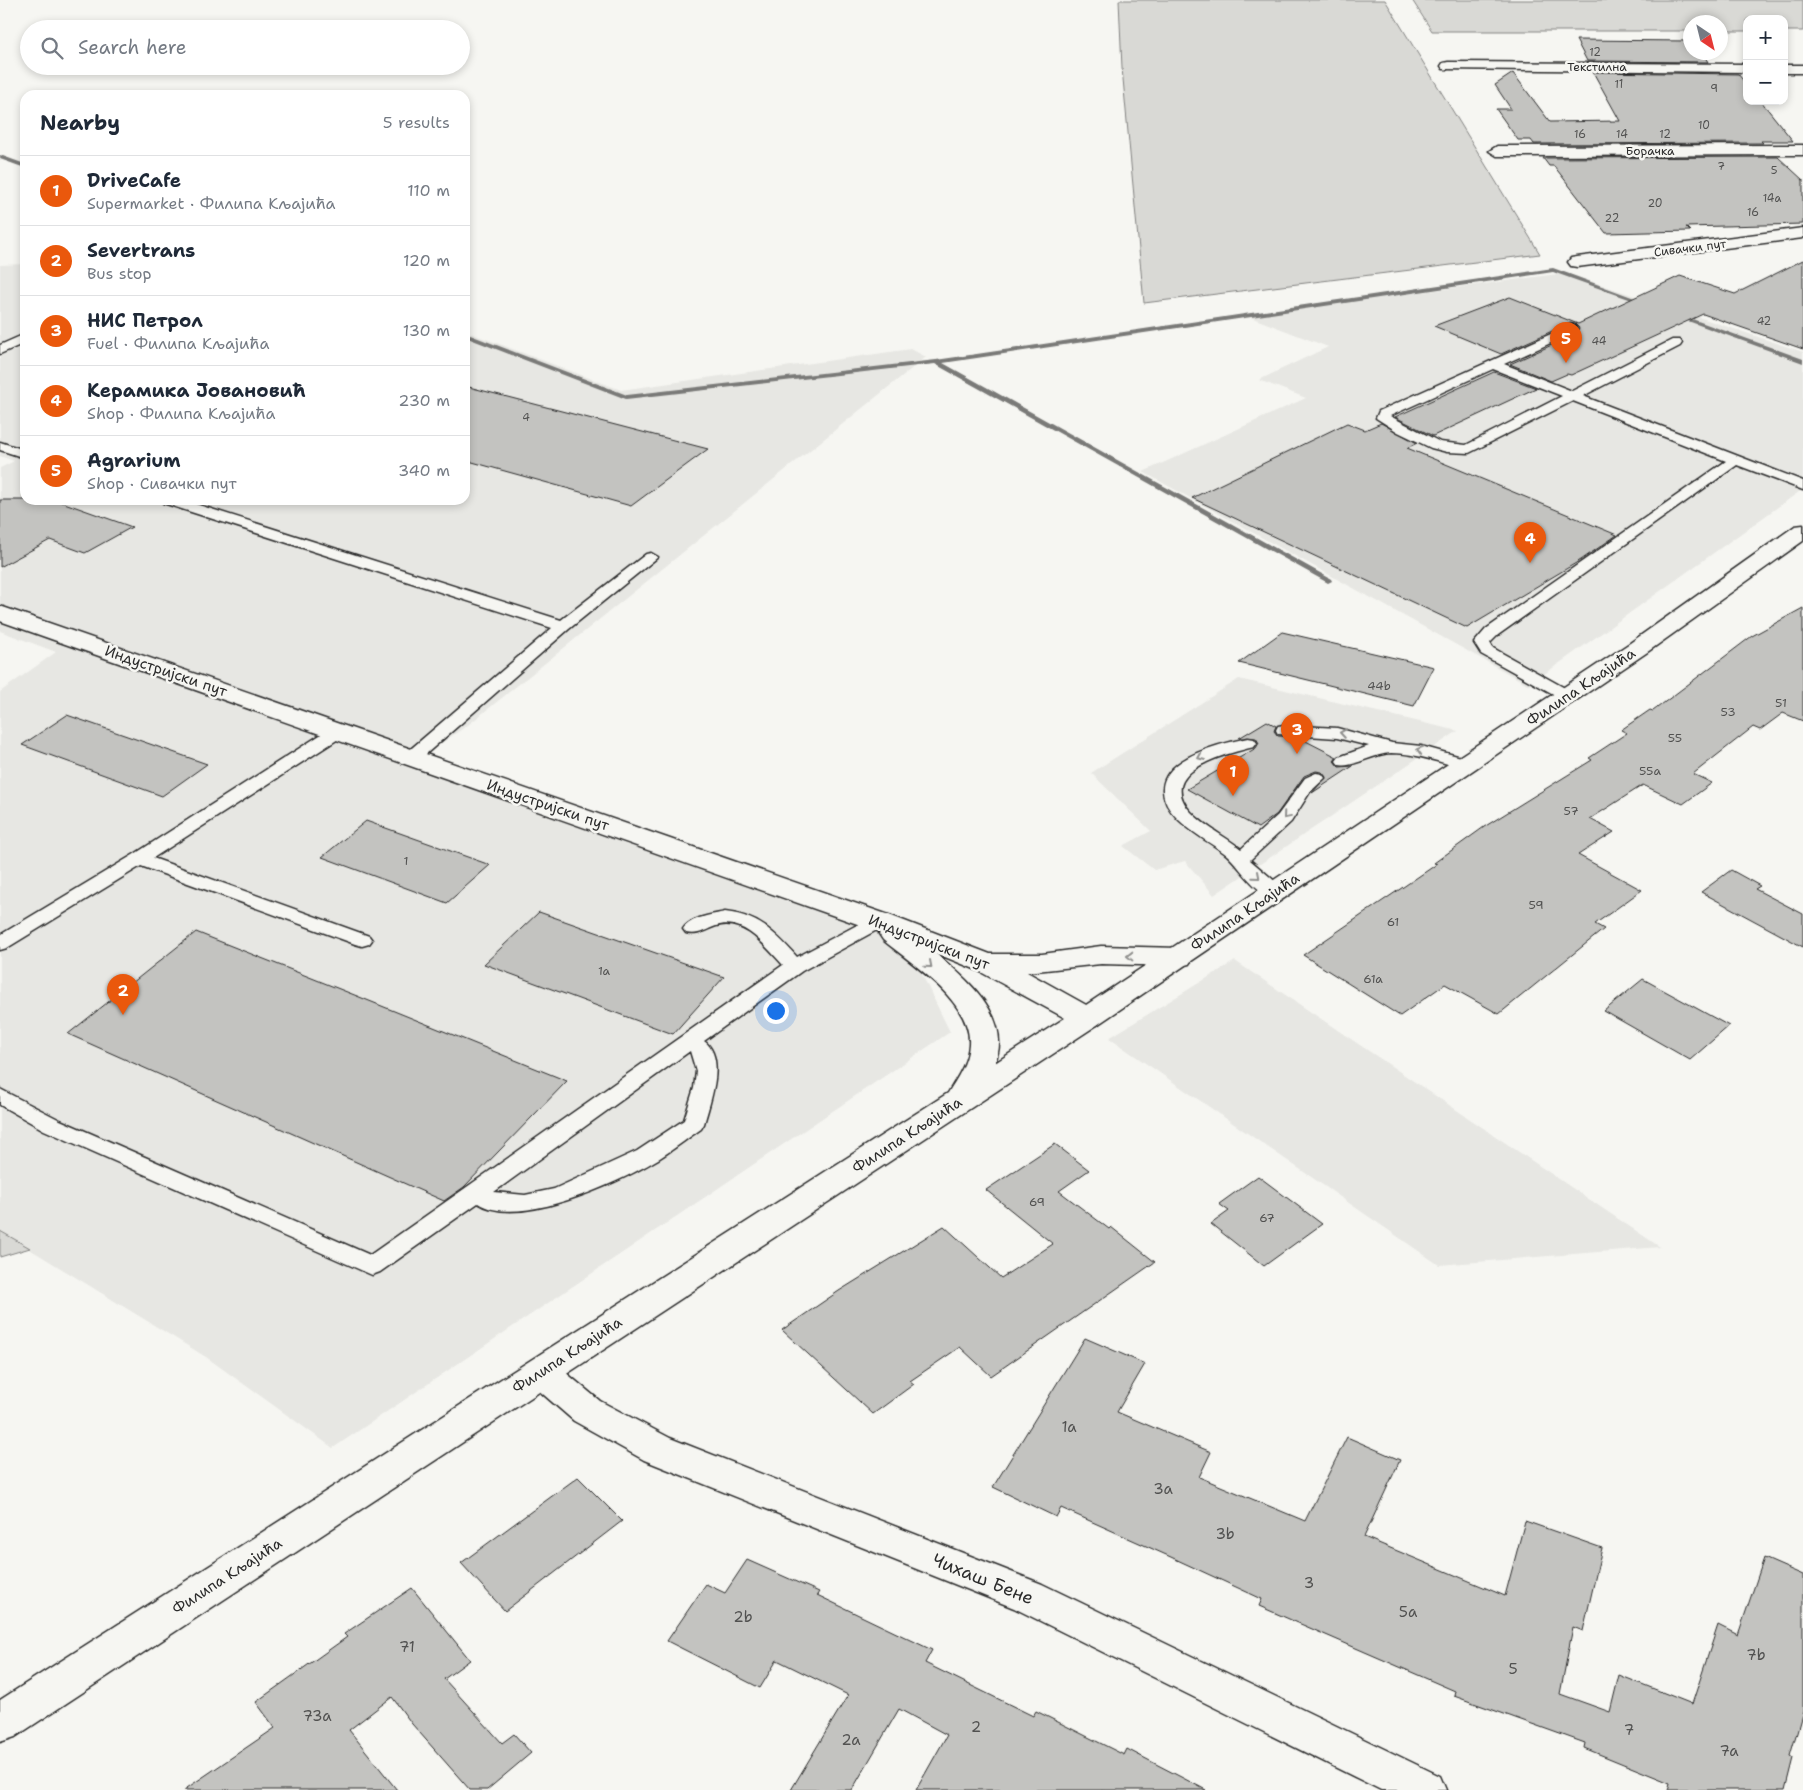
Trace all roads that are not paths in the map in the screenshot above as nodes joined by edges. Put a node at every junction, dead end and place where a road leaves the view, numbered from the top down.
1 (1448, 66) dead end
2 (1743, 68) edge
3 (1788, 69) edge
4 (1803, 69) edge
5 (1803, 150) edge
6 (1497, 151) dead end
7 (1803, 233) edge
8 (1577, 262) dead end
9 (1571, 329) dead end
10 (20, 340) edge
11 (1676, 343) dead end
12 (0, 350) edge
13 (1491, 364) junction
14 (1571, 396) junction
15 (0, 446) edge
16 (20, 452) edge
17 (1737, 459) junction
18 (1803, 486) edge
19 (184, 505) edge
20 (1803, 531) edge
21 (651, 557) dead end
22 (0, 613) edge
23 (563, 626) junction
24 (1566, 696) junction
25 (1284, 730) dead end
26 (337, 732) junction
27 (1389, 748) junction
28 (1248, 751) dead end
29 (412, 757) junction
30 (1345, 761) dead end
31 (1466, 764) junction
32 (1305, 784) dead end
33 (1240, 858) junction
34 (139, 859) junction
35 (1276, 892) junction
36 (879, 922) junction
37 (693, 929) dead end
38 (362, 940) dead end
39 (0, 944) edge
40 (1179, 957) junction
41 (987, 963) junction
42 (795, 966) junction
43 (1087, 1018) junction
44 (689, 1040) junction
45 (0, 1096) edge
46 (958, 1102) junction
47 (478, 1192) junction
48 (541, 1372) junction
49 (0, 1723) edge
50 (1425, 1790) edge

1 - 2 street, Текстилна
3 - 4 street
5 - 6 street, Борачка
7 - 8 street, Сивачки пут
9 - 13 lane
10 - 12 lane
11 - 14 lane
13 - 14 lane
13 - 14 lane
14 - 17 lane
15 - 16 lane
17 - 18 lane
17 - 24 lane
19 - 23 lane
20 - 24 street, Филипа Кљајића
21 - 23 lane
22 - 26 street, Индустријски пут
23 - 29 lane
24 - 31 street, Филипа Кљајића
27 -> 25 lane
26 - 29 street, Индустријски пут
26 - 34 lane
27 - 30 lane
31 -> 27 lane
28 -> 33 lane
29 - 36 street, Индустријски пут
31 - 35 street, Филипа Кљајића
32 -> 33 lane
33 -> 35 lane
34 - 38 lane
34 - 39 lane
35 - 40 street, Филипа Кљајића
36 - 41 street, Индустријски пут
36 - 42 lane
36 -> 46 street
37 - 42 lane
40 -> 41 street
40 - 43 street, Филипа Кљајића
41 - 43 street, Индустријски пут
42 - 44 lane
43 - 46 street, Филипа Кљајића
44 - 47 lane
44 - 47 lane
45 - 47 lane
46 - 48 street, Филипа Кљајића
48 - 49 street, Филипа Кљајића
48 - 50 street, Чихаш Бене

